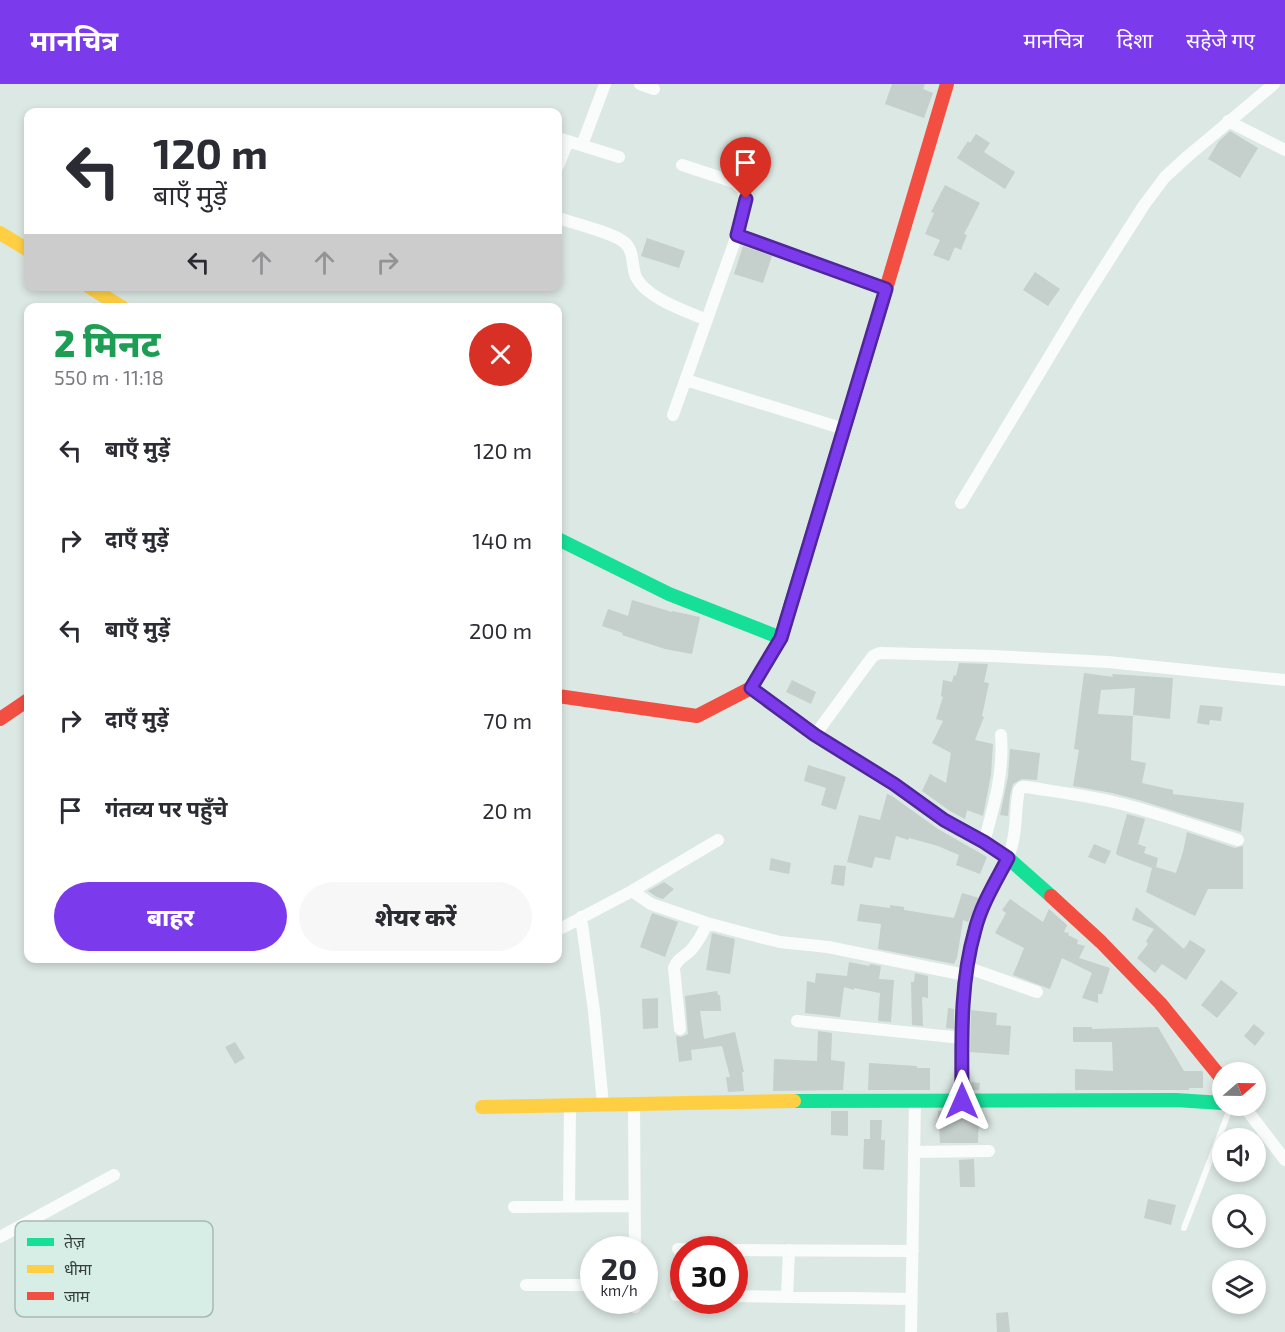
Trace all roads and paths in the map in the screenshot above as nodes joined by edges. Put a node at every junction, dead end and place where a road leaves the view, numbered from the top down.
1 (605, 84) edge
2 (640, 84) edge
3 (947, 84) edge
4 (1274, 84) edge
5 (654, 89) dead end
6 (1228, 121) junction
7 (563, 140) edge
8 (582, 145) junction
9 (1285, 150) edge
10 (619, 157) dead end
11 (682, 165) dead end
12 (562, 219) edge
13 (0, 233) edge
14 (737, 235) junction
15 (24, 248) edge
16 (886, 289) junction
17 (96, 291) edge
18 (115, 303) edge
19 (707, 320) junction
20 (686, 380) junction
21 (673, 415) dead end
22 (844, 429) junction
23 (961, 503) dead end
24 (562, 541) edge
25 (781, 638) junction
26 (1285, 680) edge
27 (751, 688) junction
28 (562, 697) edge
29 (24, 703) edge
30 (0, 719) edge
31 (815, 735) junction
32 (1001, 735) dead end
33 (718, 840) dead end
34 (1238, 840) dead end
35 (984, 842) junction
36 (1008, 858) junction
37 (632, 891) junction
38 (581, 917) junction
39 (707, 923) junction
40 (562, 928) edge
41 (966, 971) junction
42 (1037, 992) dead end
43 (797, 1022) dead end
44 (680, 1029) dead end
45 (962, 1038) junction
46 (1212, 1067) edge
47 (915, 1101) junction
48 (962, 1101) junction
49 (1212, 1102) edge
50 (603, 1104) junction
51 (634, 1104) junction
52 (570, 1105) junction
53 (482, 1107) dead end
54 (1227, 1116) edge
55 (1252, 1116) edge
56 (914, 1152) junction
57 (989, 1152) dead end
58 (1285, 1160) edge
59 (114, 1175) dead end
60 (634, 1206) junction
61 (514, 1207) dead end
62 (569, 1207) junction
63 (29, 1221) edge
64 (1184, 1228) dead end
65 (15, 1229) edge
66 (635, 1236) edge
67 (0, 1237) edge
68 (748, 1250) edge
69 (789, 1250) junction
70 (913, 1251) junction
71 (526, 1285) dead end
72 (580, 1285) edge
73 (748, 1296) edge
74 (787, 1297) junction
75 (911, 1299) junction
76 (911, 1332) edge

1 - 8 street
2 - 5 street
3 - 16 street
4 - 6 street
6 - 9 street
6 - 23 street
7 - 8 street
8 - 10 street
11 - 14 street
12 - 19 street
13 - 15 street
14 - 16 street
14 - 19 street
16 - 22 street
17 - 18 street
19 - 20 street
20 - 21 street
20 - 22 street
22 - 25 street
24 - 25 street
25 - 27 street
26 - 31 street
27 - 28 street
27 - 31 street
29 - 30 street
31 - 35 street
32 - 35 street
33 - 37 street
34 - 36 street
35 - 36 street
36 - 41 street
36 - 46 street
37 - 38 street
37 - 39 street
38 - 40 street
38 - 50 street
39 - 41 street
39 - 44 street
41 - 42 street
41 - 45 street
43 - 45 street
45 - 48 street
47 - 48 street
47 - 51 street
47 - 56 street
48 - 49 street
50 - 51 street
50 - 52 street
51 - 60 street
52 - 53 street
52 - 62 street
54 - 64 lane
55 - 58 street
56 - 57 street
56 - 70 street
59 - 63 street
60 - 62 street
60 - 66 street
61 - 62 street
65 - 67 street
68 - 69 street
69 - 70 street
69 - 74 street
70 - 75 street
71 - 72 street
73 - 74 street
74 - 75 street
75 - 76 street

